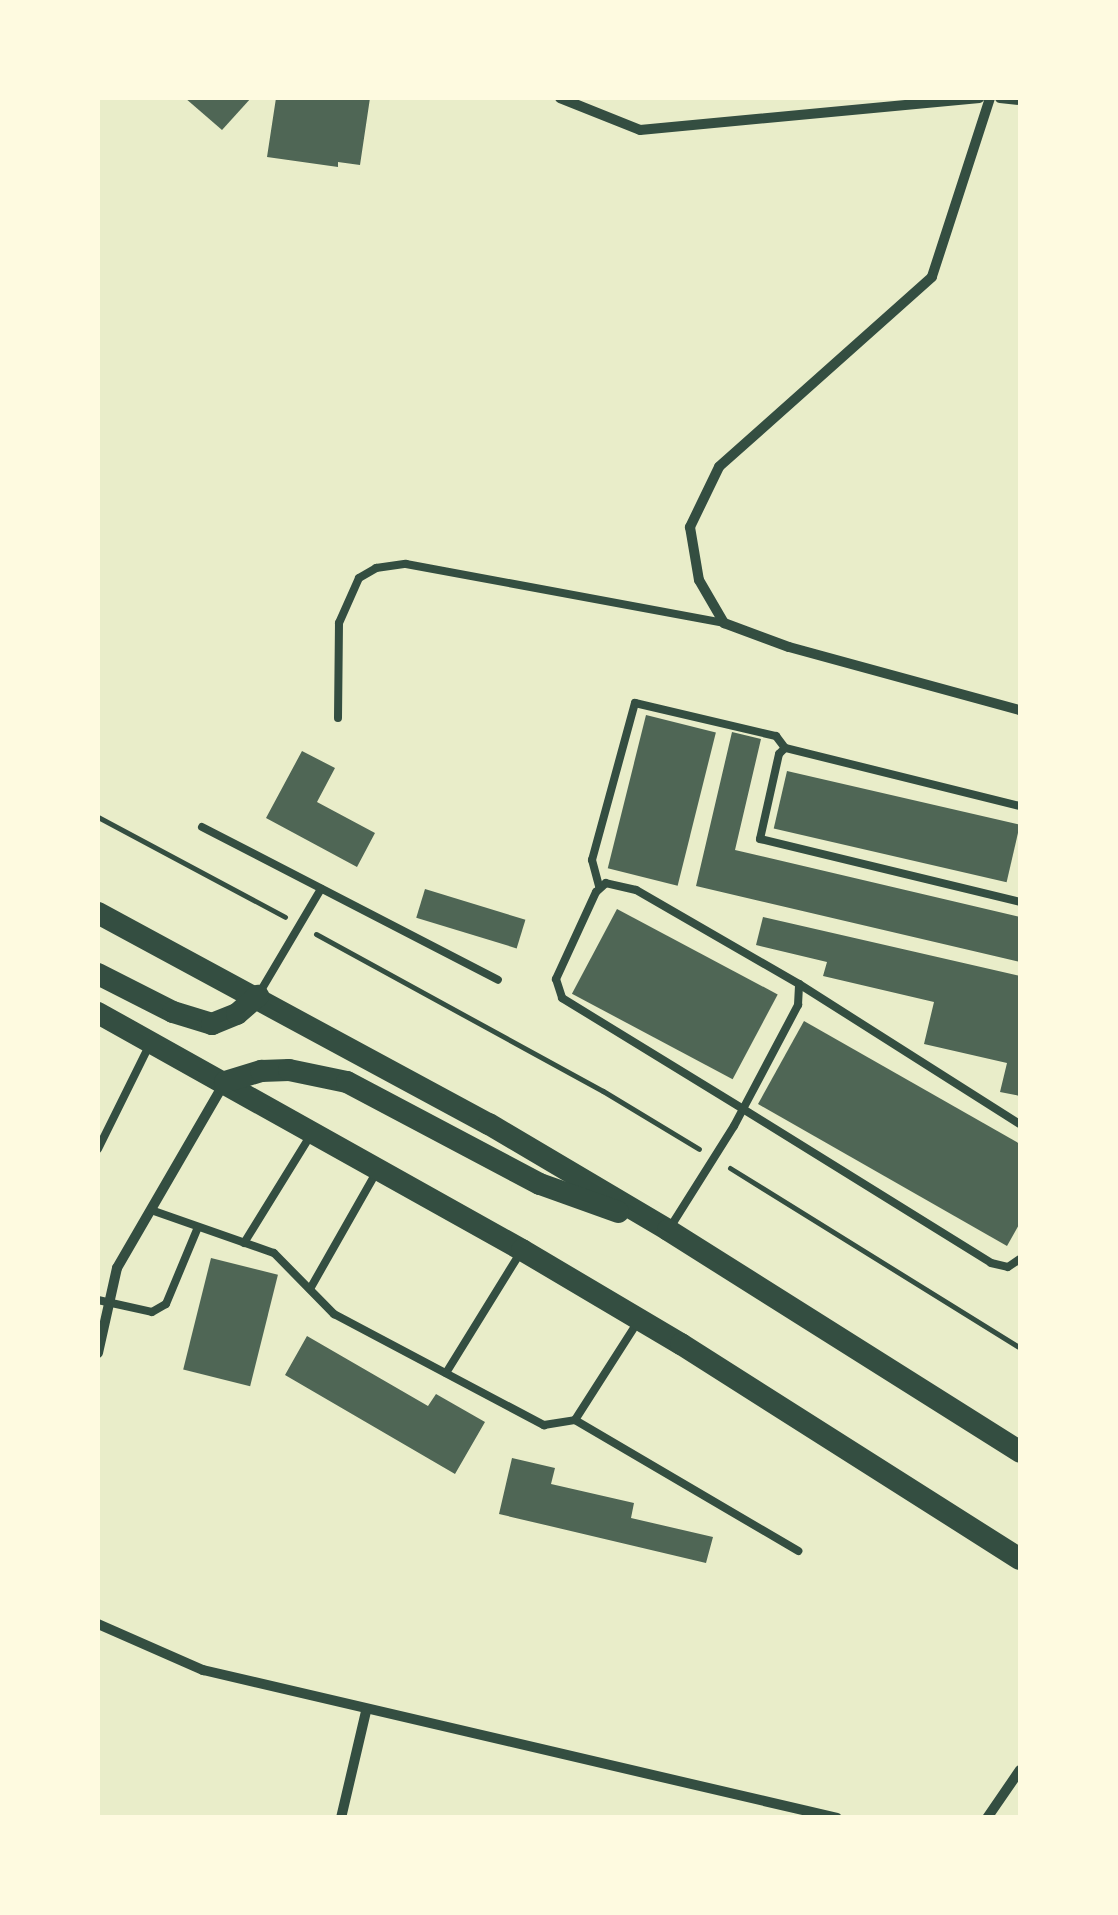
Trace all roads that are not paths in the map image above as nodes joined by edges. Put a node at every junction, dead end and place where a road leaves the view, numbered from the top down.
1 (560, 98) edge
2 (979, 98) edge
3 (990, 98) edge
4 (1000, 98) edge
5 (1020, 100) edge
6 (724, 623) junction
7 (1020, 710) edge
8 (338, 718) dead end
9 (785, 748) junction
10 (1020, 806) edge
11 (202, 826) dead end
12 (599, 886) junction
13 (322, 889) junction
14 (1020, 902) edge
15 (98, 913) edge
16 (98, 974) edge
17 (498, 980) dead end
18 (798, 984) junction
19 (258, 996) junction
20 (98, 1013) edge
21 (150, 1042) junction
22 (225, 1082) junction
23 (744, 1108) junction
24 (1020, 1124) edge
25 (313, 1131) junction
26 (98, 1149) edge
27 (379, 1168) junction
28 (151, 1210) junction
29 (198, 1227) junction
30 (668, 1230) junction
31 (244, 1243) junction
32 (522, 1250) junction
33 (1020, 1260) edge
34 (310, 1289) junction
35 (103, 1302) edge
36 (640, 1319) junction
37 (98, 1353) edge
38 (446, 1373) junction
39 (576, 1420) junction
40 (1020, 1452) edge
41 (798, 1551) dead end
42 (1020, 1559) edge
43 (98, 1624) edge
44 (366, 1711) junction
45 (1020, 1770) edge
46 (341, 1818) edge
47 (837, 1818) edge
48 (986, 1818) edge

1 - 2 street
3 - 6 street
4 - 5 street
6 - 7 street
6 - 8 lane
9 - 10 lane
9 - 12 lane
9 - 14 lane
11 - 13 lane
12 - 18 lane
12 - 23 lane
13 - 17 lane
13 - 19 lane
15 - 19 highway
16 - 19 highway
18 - 23 lane
18 - 24 lane
19 - 30 highway
20 - 21 highway
21 - 22 highway
21 - 26 lane
22 - 25 highway
22 - 28 street
22 - 30 highway
23 - 30 lane
23 - 33 lane
25 - 27 highway
25 - 31 lane
27 - 32 highway
27 - 34 lane
28 - 29 lane
28 - 35 street
29 - 31 lane
29 - 35 lane
30 - 40 highway
31 - 34 lane
32 - 36 highway
32 - 38 lane
34 - 38 lane
35 - 37 street
36 - 39 lane
36 - 42 highway
38 - 39 lane
39 - 41 lane
43 - 44 street
44 - 46 street
44 - 47 street
45 - 48 street

